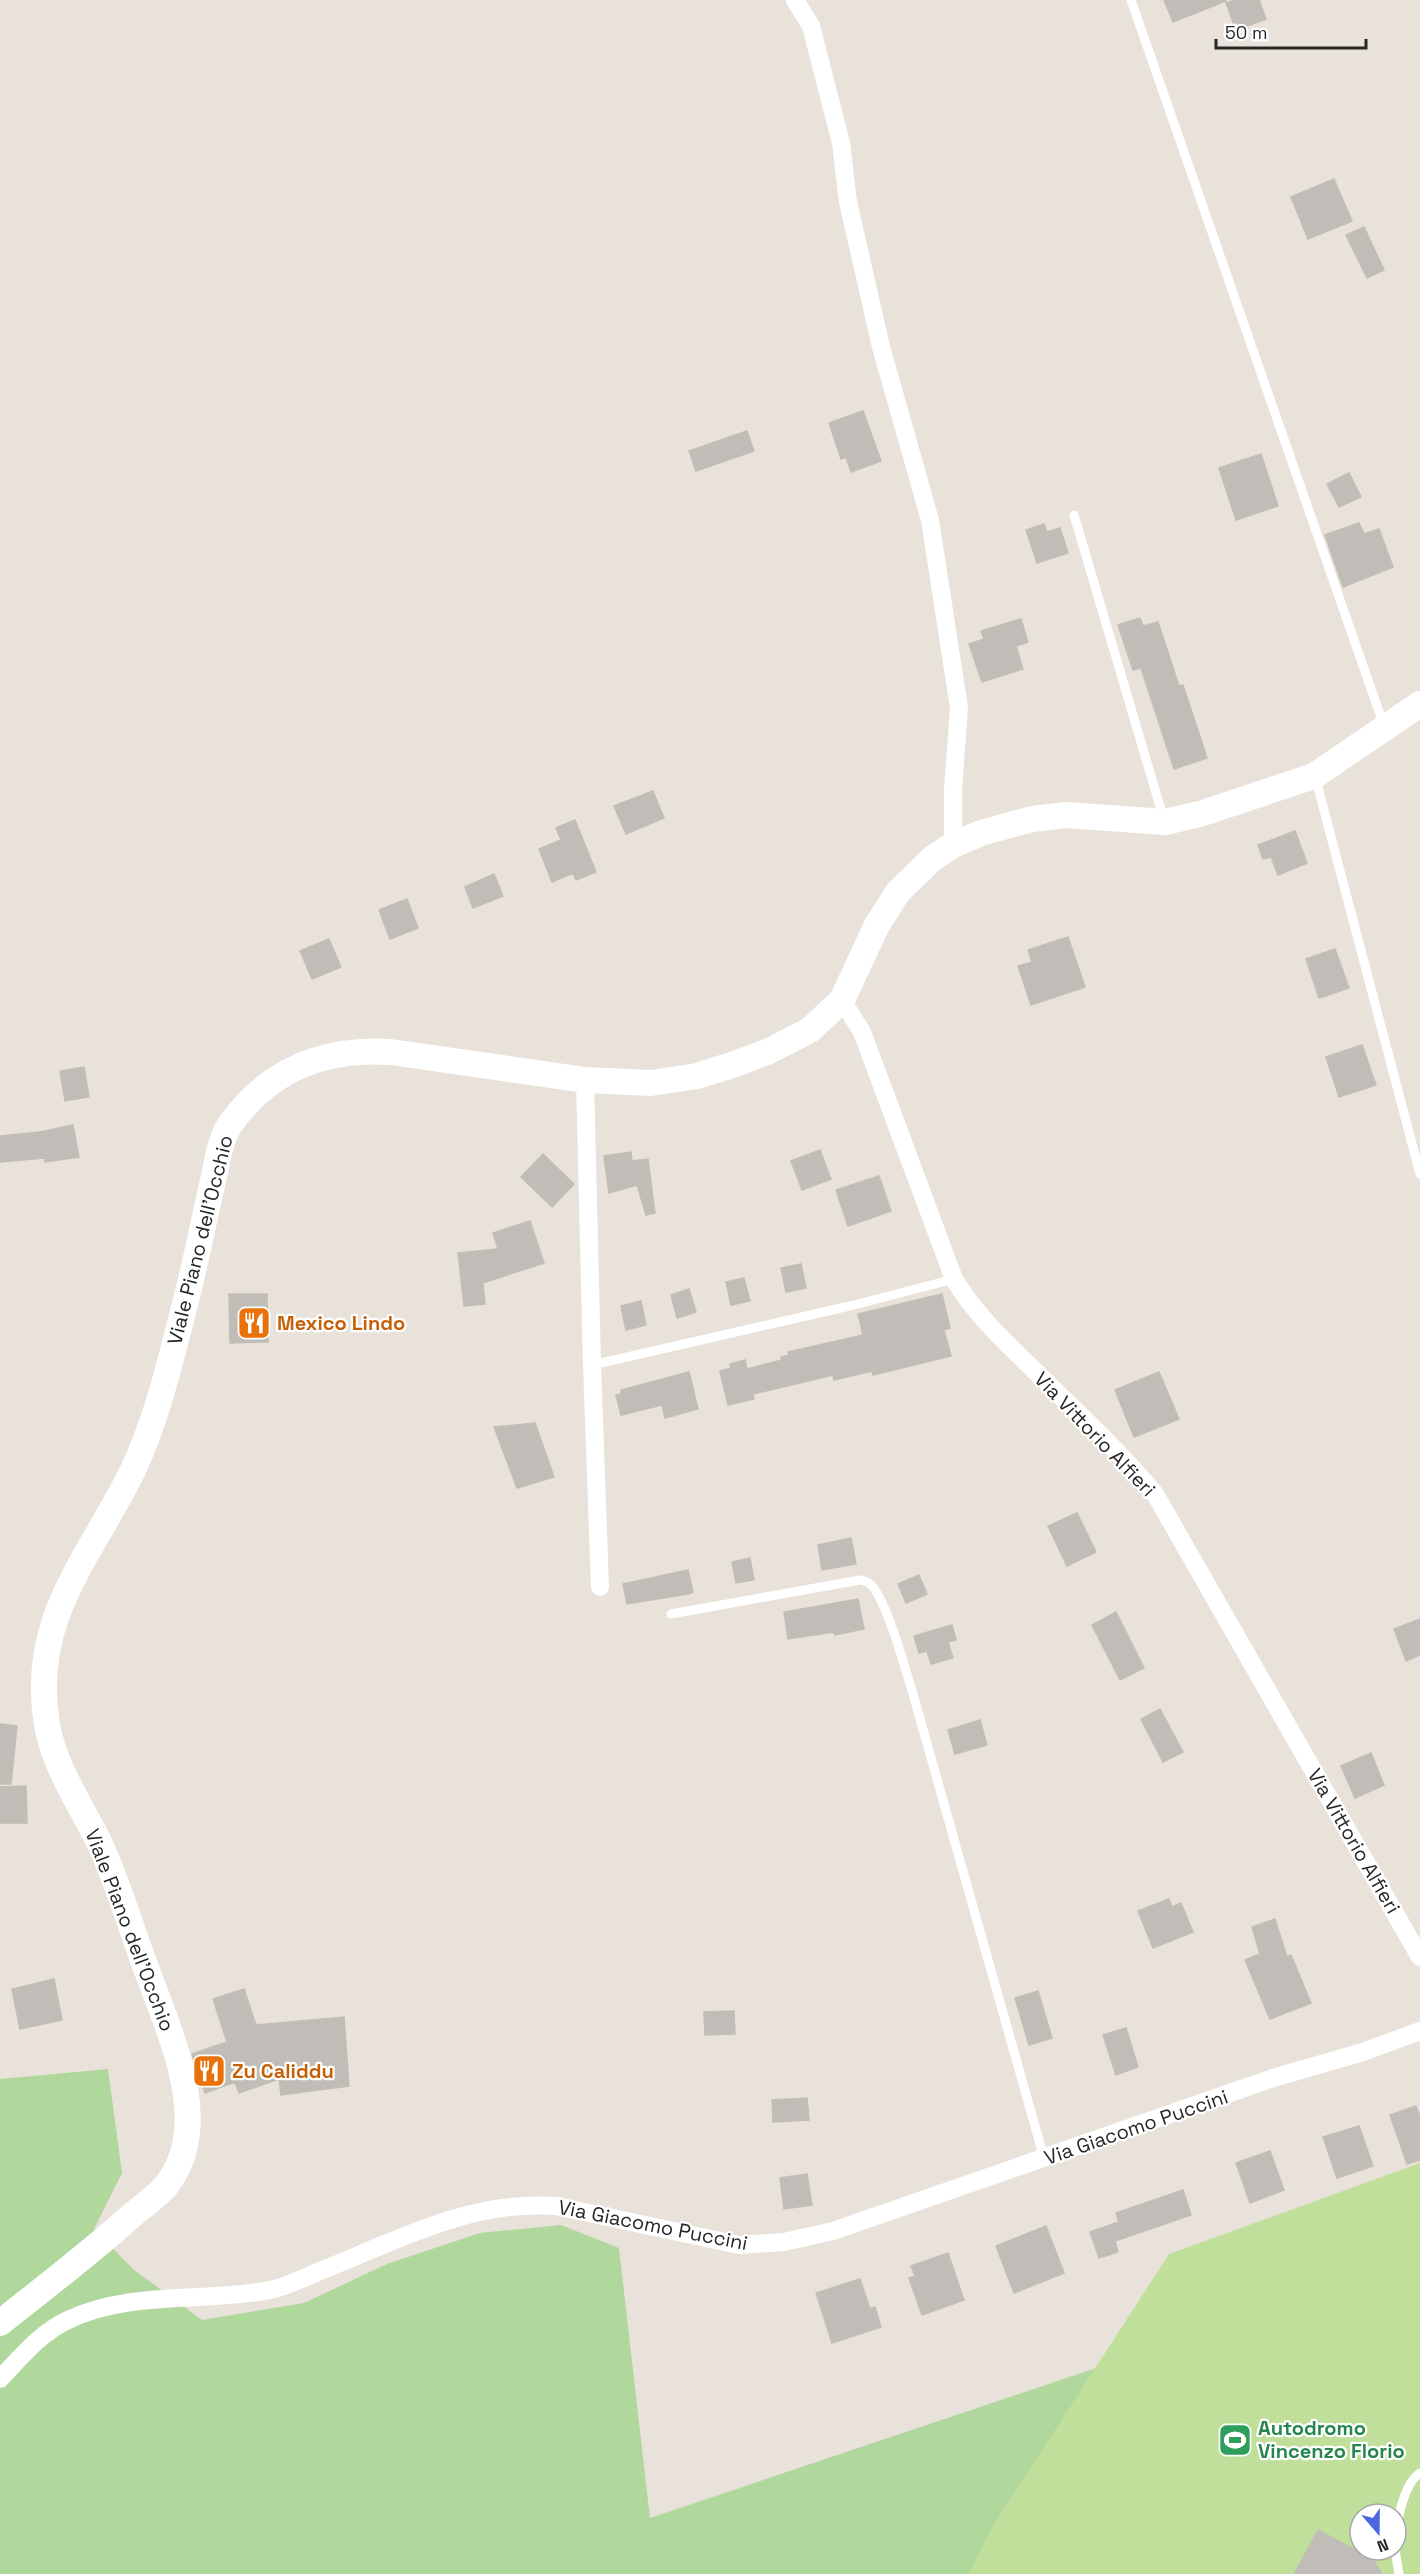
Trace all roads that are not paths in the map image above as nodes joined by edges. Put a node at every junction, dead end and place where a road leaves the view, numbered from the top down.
1 (795, 0) edge
2 (1131, 0) edge
3 (1074, 515) dead end
4 (1420, 704) edge
5 (1385, 729) junction
6 (1314, 776) junction
7 (1165, 822) junction
8 (953, 845) junction
9 (842, 1000) junction
10 (585, 1080) junction
11 (1420, 1174) edge
12 (954, 1280) junction
13 (592, 1365) junction
14 (600, 1587) dead end
15 (670, 1614) dead end
16 (1420, 1957) edge
17 (1420, 2031) edge
18 (1044, 2159) junction
19 (0, 2323) edge
20 (0, 2379) edge
21 (1420, 2474) edge
22 (1404, 2502) edge

1 - 8 street
2 - 5 lane
3 - 7 lane
4 - 5 main road, Viale Piano dell'Occhio
5 - 6 main road, Viale Piano dell'Occhio
6 - 7 main road, Viale Piano dell'Occhio
6 - 11 lane
7 - 8 main road, Viale Piano dell'Occhio
8 - 9 main road, Viale Piano dell'Occhio
9 - 10 main road, Viale Piano dell'Occhio
9 - 12 street, Via Vittorio Alfieri
10 - 13 street
10 - 19 main road, Viale Piano dell'Occhio
12 - 13 lane
12 - 16 street, Via Vittorio Alfieri
13 - 14 street
15 - 18 lane
17 - 18 street, Via Giacomo Puccini
18 - 20 street, Via Giacomo Puccini
21 - 22 lane

